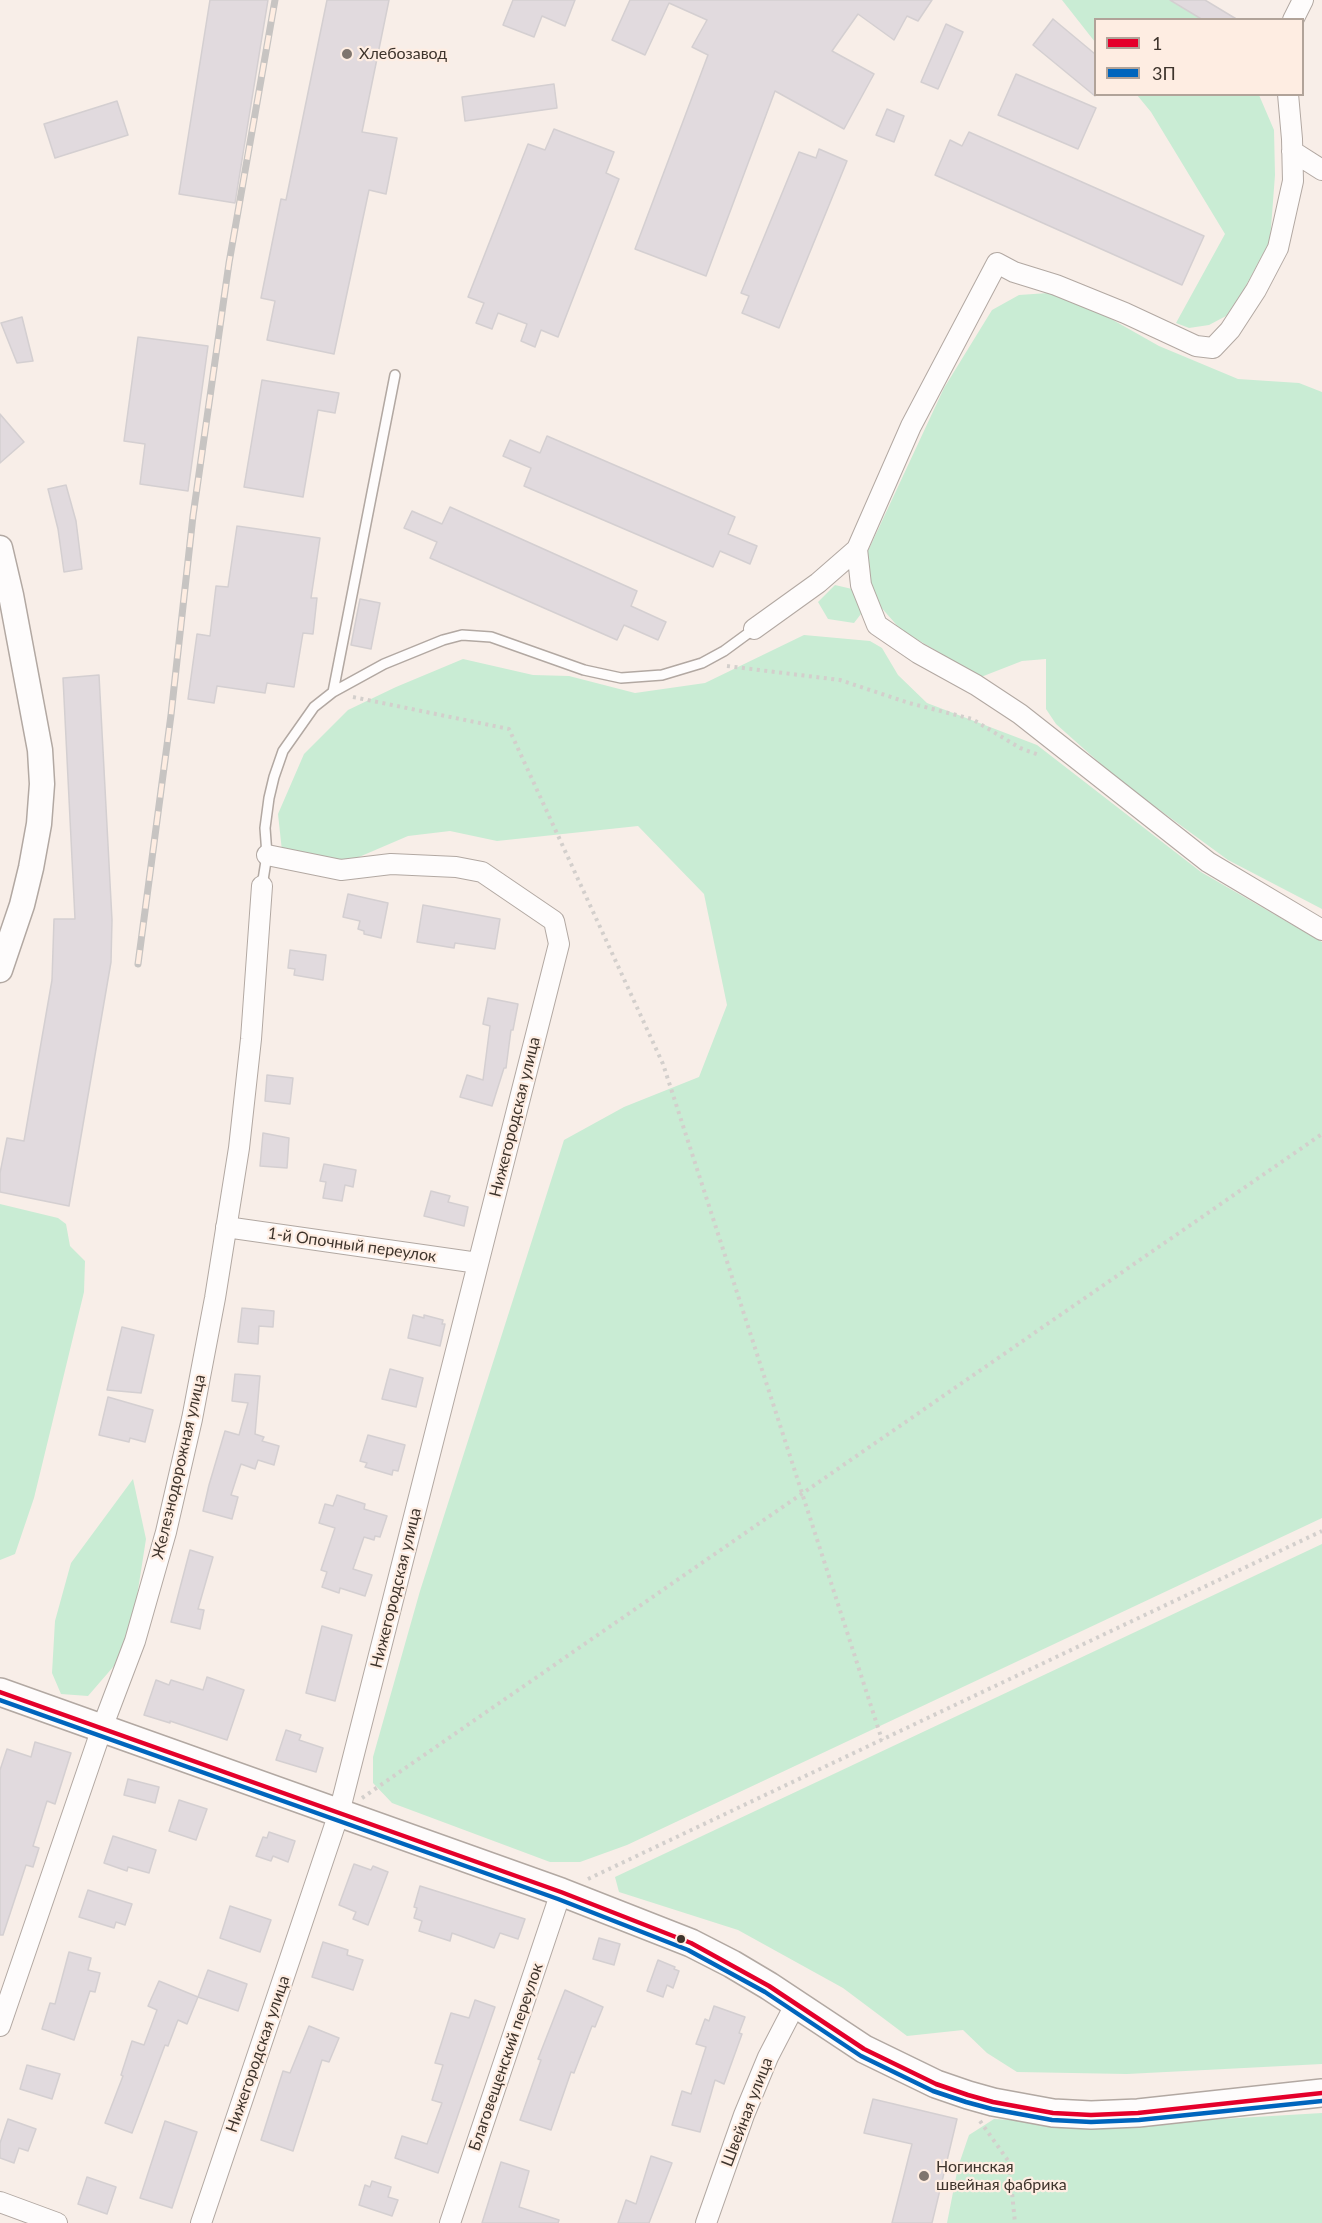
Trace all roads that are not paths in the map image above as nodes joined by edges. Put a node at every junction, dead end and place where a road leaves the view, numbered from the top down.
1 (1303, 0) edge
2 (1294, 18) edge
3 (1288, 96) edge
4 (1292, 151) junction
5 (1322, 170) edge
6 (395, 375) dead end
7 (0, 548) edge
8 (857, 549) junction
9 (754, 629) joint
10 (333, 692) junction
11 (267, 855) junction
12 (262, 886) joint
13 (1322, 930) edge
14 (0, 970) edge
15 (226, 1227) junction
16 (478, 1263) junction
17 (0, 1692) edge
18 (102, 1728) junction
19 (339, 1814) junction
20 (561, 1892) junction
21 (796, 2003) junction
22 (0, 2026) edge
23 (1322, 2093) edge
24 (0, 2202) edge
25 (57, 2223) edge
26 (201, 2223) edge
27 (450, 2223) edge
28 (706, 2223) edge

1 - 2 street
3 - 4 street
4 - 5 street
4 - 8 street
6 - 10 lane
7 - 14 street
8 - 9 street
8 - 13 street
9 - 10 lane
10 - 11 lane
11 - 12 lane
11 - 16 street, Нижегородская улица
12 - 15 street, Железнодорожная улица
15 - 16 street, 1-й Опочный переулок
15 - 18 street, Железнодорожная улица
16 - 19 street, Нижегородская улица
17 - 18 main road
18 - 19 main road
18 - 22 street, Железнодорожная улица
19 - 20 main road
19 - 26 street, Нижегородская улица
20 - 21 main road
20 - 27 street, Благовещенский переулок
21 - 23 main road
21 - 28 street, Швейная улица
24 - 25 street

